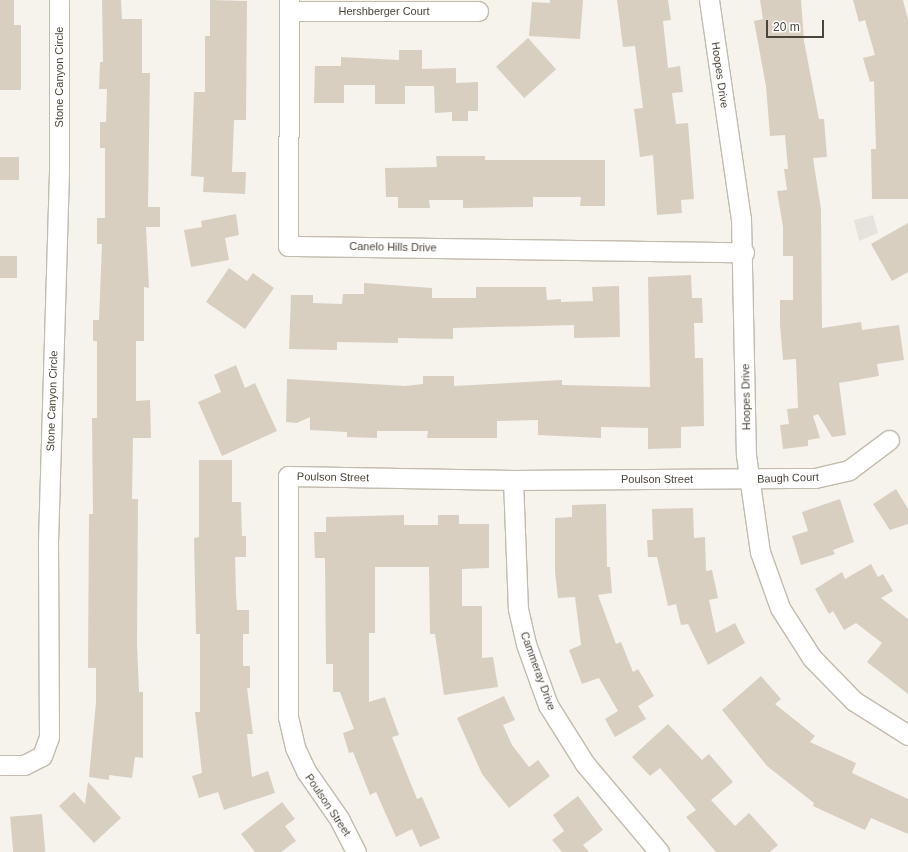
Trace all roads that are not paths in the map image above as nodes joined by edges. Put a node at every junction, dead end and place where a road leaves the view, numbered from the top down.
1 (59, 0) edge
2 (709, 0) edge
3 (289, 5) edge
4 (478, 11) dead end
5 (744, 252) junction
6 (889, 440) dead end
7 (748, 479) junction
8 (513, 480) junction
9 (908, 735) edge
10 (0, 764) edge
11 (356, 852) edge
12 (658, 852) edge

1 - 10 street, Stone Canyon Circle
2 - 5 street, Hoopes Drive
3 - 4 street, Hershberger Court
3 - 5 street, Canelo Hills Drive
5 - 7 street, Hoopes Drive
6 - 7 street, Baugh Court
7 - 8 street, Poulson Street
7 - 9 street, Hoopes Drive
8 - 11 street, Poulson Street
8 - 12 street, Cammeray Drive

